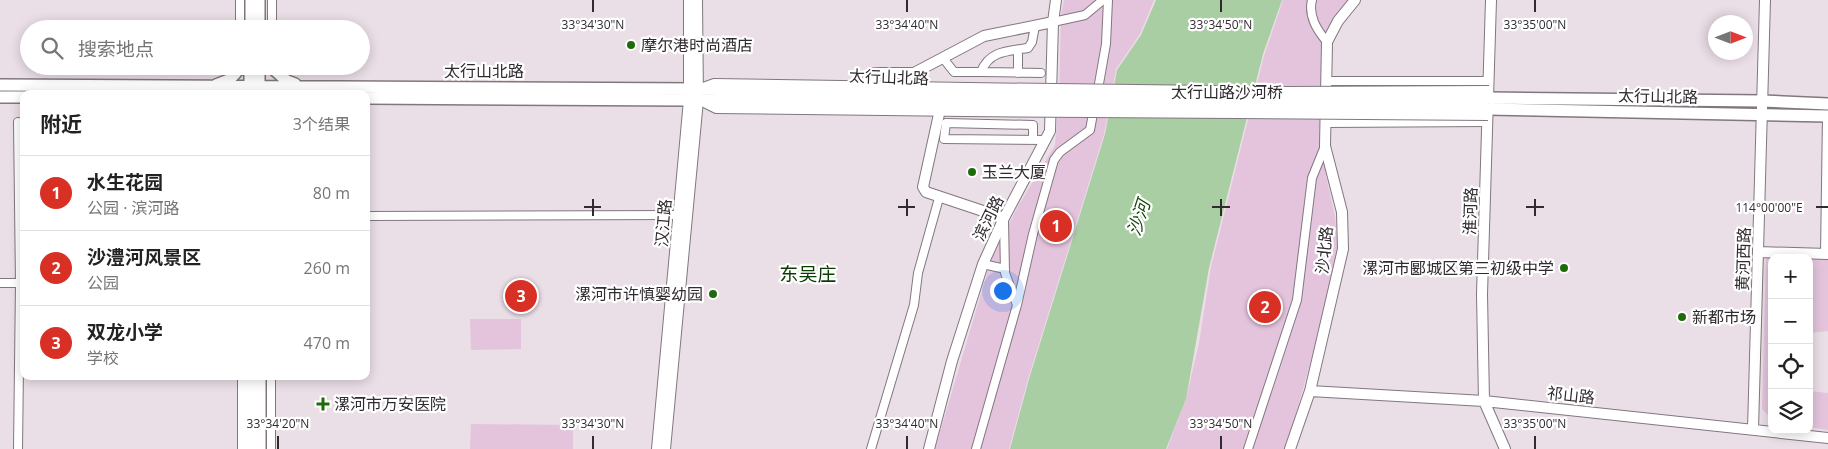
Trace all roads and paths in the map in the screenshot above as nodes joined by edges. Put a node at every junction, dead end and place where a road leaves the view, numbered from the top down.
1 (240, 0) edge
2 (250, 0) edge
3 (259, 0) edge
4 (272, 0) edge
5 (689, 0) edge
6 (697, 0) edge
7 (1056, 0) edge
8 (1103, 0) edge
9 (1108, 0) edge
10 (1312, 0) edge
11 (1355, 0) edge
12 (1491, 0) edge
13 (1765, 0) edge
14 (240, 20) edge
15 (251, 20) edge
16 (259, 20) edge
17 (272, 20) edge
18 (1053, 22) junction
19 (1035, 26) junction
20 (1326, 42) junction
21 (1018, 50) junction
22 (943, 58) junction
23 (981, 72) junction
24 (1018, 72) junction
25 (1041, 73) dead end
26 (234, 75) edge
27 (252, 75) edge
28 (257, 75) edge
29 (280, 75) edge
30 (1326, 81) junction
31 (0, 85) edge
32 (304, 86) junction
33 (213, 87) junction
34 (860, 89) junction
35 (254, 90) edge
36 (694, 94) junction
37 (0, 97) edge
38 (20, 97) edge
39 (370, 98) edge
40 (967, 100) junction
41 (1763, 101) junction
42 (1488, 103) junction
43 (940, 109) junction
44 (1828, 112) edge
45 (1762, 114) junction
46 (18, 122) dead end
47 (1325, 123) junction
48 (1032, 140) junction
49 (1046, 140) junction
50 (1325, 146) junction
51 (939, 198) junction
52 (20, 202) edge
53 (679, 215) junction
54 (370, 216) edge
55 (1004, 218) junction
56 (1758, 252) junction
57 (1826, 254) edge
58 (983, 264) junction
59 (1005, 269) junction
60 (0, 282) edge
61 (20, 283) edge
62 (1016, 305) junction
63 (20, 366) edge
64 (242, 380) edge
65 (251, 380) edge
66 (260, 380) edge
67 (271, 380) edge
68 (1310, 391) junction
69 (1484, 402) junction
70 (1753, 429) junction
71 (1828, 438) edge
72 (18, 449) edge
73 (242, 449) edge
74 (251, 449) edge
75 (260, 449) edge
76 (271, 449) edge
77 (657, 449) edge
78 (665, 449) edge
79 (871, 449) edge
80 (929, 449) edge
81 (976, 449) edge
82 (1248, 449) edge
83 (1290, 449) edge
84 (1505, 449) edge

1 - 14 street
2 - 15 main road
3 - 16 main road
4 - 17 street
5 - 36 street, 汉江路
6 - 36 street, 汉江路
7 - 18 street, 滨河路
8 - 18 street
9 - 62 street
10 - 20 street
11 - 20 street
12 - 42 street, 淮河路
13 - 41 street, 黄河西路
18 - 19 street
18 - 49 street, 滨河路
19 - 21 street
19 - 22 street
20 - 30 street, 沙北路
21 - 23 street
21 - 24 street
22 - 23 street
22 - 34 street
23 - 24 street
24 - 25 street
26 - 33 main road
27 - 35 main road
28 - 35 main road
29 - 32 main road
30 - 42 street
30 - 47 street, 沙北路
31 - 33 main road, 太行山北路
32 - 35 main road, 太行山北路
32 - 36 main road, 太行山北路
33 - 35 main road, 太行山北路
34 - 36 main road, 太行山北路
34 - 40 main road, 太行山北路
36 - 39 main road, 太行山北路
36 - 43 main road, 太行山北路
36 - 53 street, 汉江路
36 - 78 street, 汉江路
37 - 38 main road
40 - 42 main road, 太行山路沙河桥, bridge
40 - 42 street, bridge
40 - 43 main road, 太行山北路
41 - 42 main road, 太行山北路
41 - 44 main road, 太行山北路
41 - 45 street, 黄河西路
42 - 45 main road, 太行山北路
42 - 47 street
42 - 69 street, 淮河路
43 - 51 street
44 - 45 main road, 太行山北路
44 - 57 street
45 - 56 street, 黄河西路
46 - 52 street
47 - 50 street, 沙北路
48 - 48 street
48 - 49 street
49 - 55 street, 滨河路
50 - 68 street, 沙北路
50 - 82 street
51 - 55 street
51 - 79 street
53 - 54 street
53 - 77 street, 汉江路
55 - 58 street, 滨河路
55 - 59 street
56 - 57 street
56 - 70 street, 黄河西路
58 - 59 street
58 - 80 street, 滨河路
59 - 62 street
60 - 61 street
62 - 81 street
63 - 72 street
64 - 73 street
65 - 74 main road
66 - 75 main road
67 - 76 street
68 - 69 street, 祁山路
68 - 83 street, 沙北路
69 - 70 street, 祁山路
69 - 84 street, 淮河路
70 - 71 street, 祁山路

